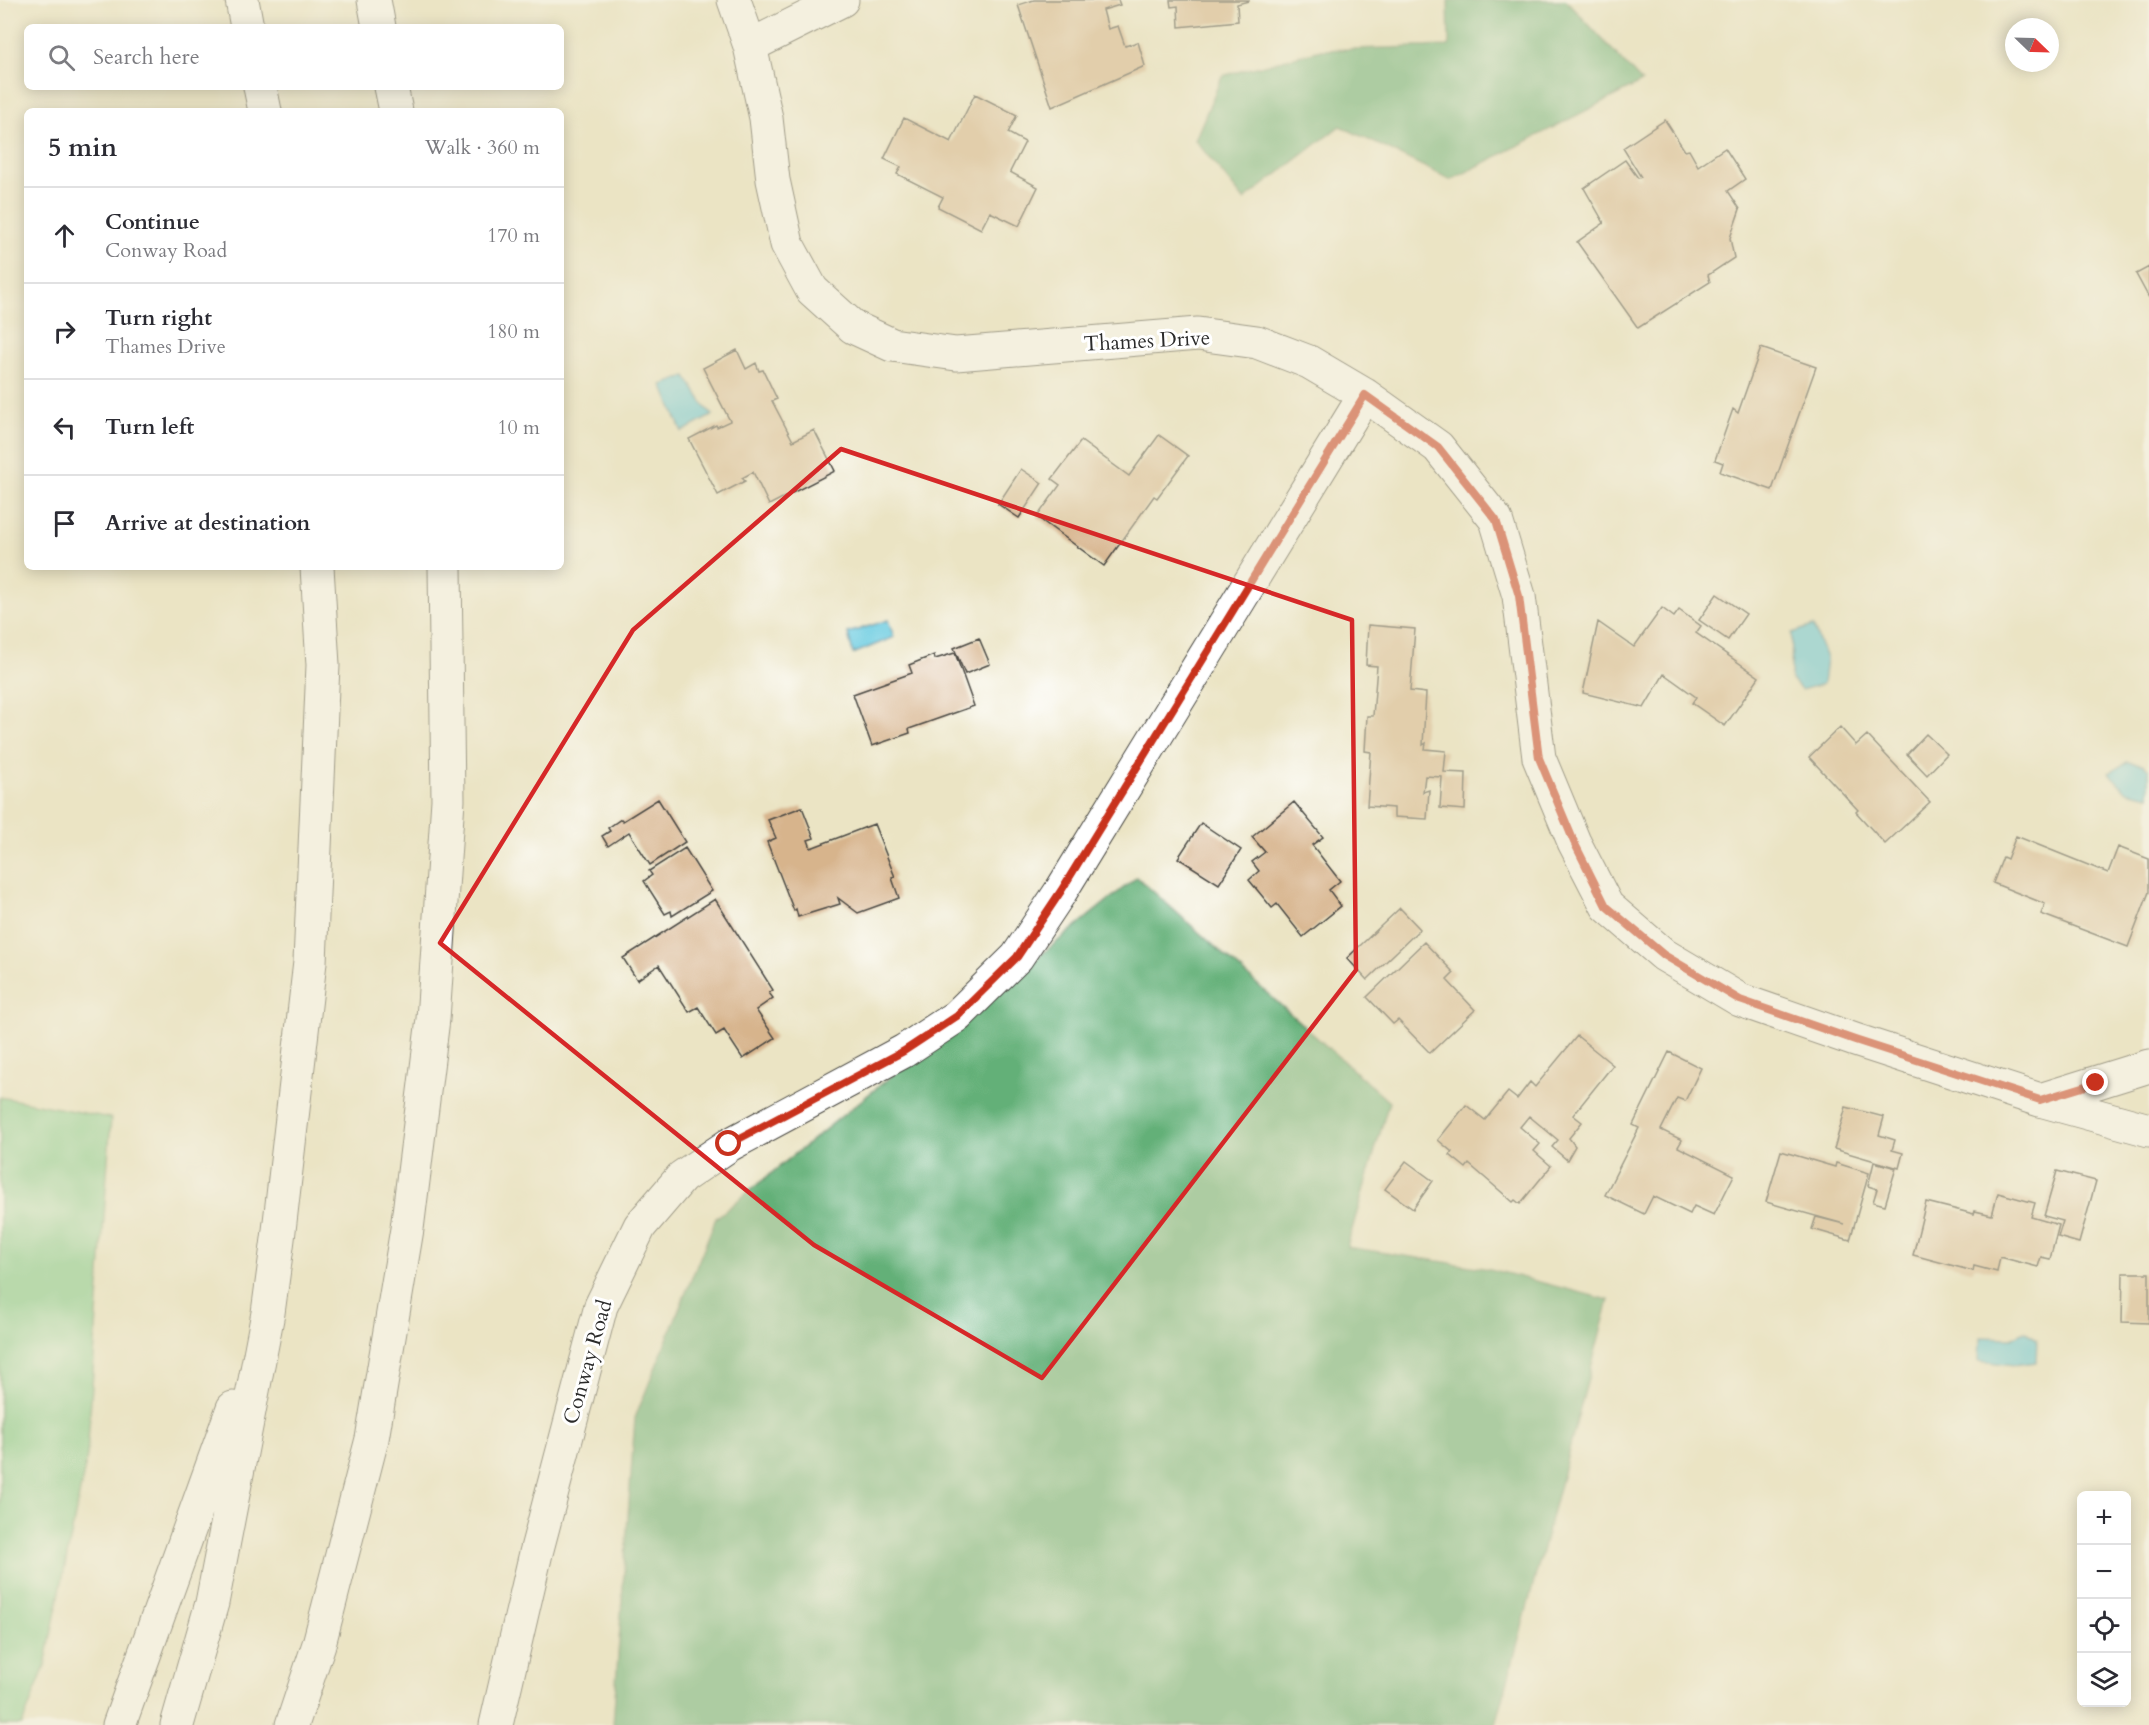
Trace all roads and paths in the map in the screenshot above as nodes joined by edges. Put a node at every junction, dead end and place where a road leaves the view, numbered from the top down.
1 (242, 0) edge
2 (374, 0) edge
3 (734, 0) edge
4 (842, 0) edge
5 (247, 24) edge
6 (378, 24) edge
7 (750, 46) junction
8 (261, 90) edge
9 (392, 90) edge
10 (264, 108) edge
11 (395, 108) edge
12 (1365, 395) junction
13 (317, 570) edge
14 (445, 570) edge
15 (2149, 1066) edge
16 (2040, 1100) junction
17 (2149, 1130) edge
18 (268, 1313) junction
19 (119, 1725) edge
20 (177, 1725) edge
21 (292, 1725) edge
22 (496, 1725) edge

1 - 5 main road
2 - 6 main road
3 - 7 main road, Thames Drive
4 - 7 main road
7 - 12 main road, Thames Drive
8 - 10 main road
9 - 11 main road
12 - 16 main road, Thames Drive
12 - 22 main road, Conway Road
13 - 18 main road
14 - 21 main road
15 - 16 main road
16 - 17 main road, Thames Drive
18 - 19 main road
18 - 20 main road

